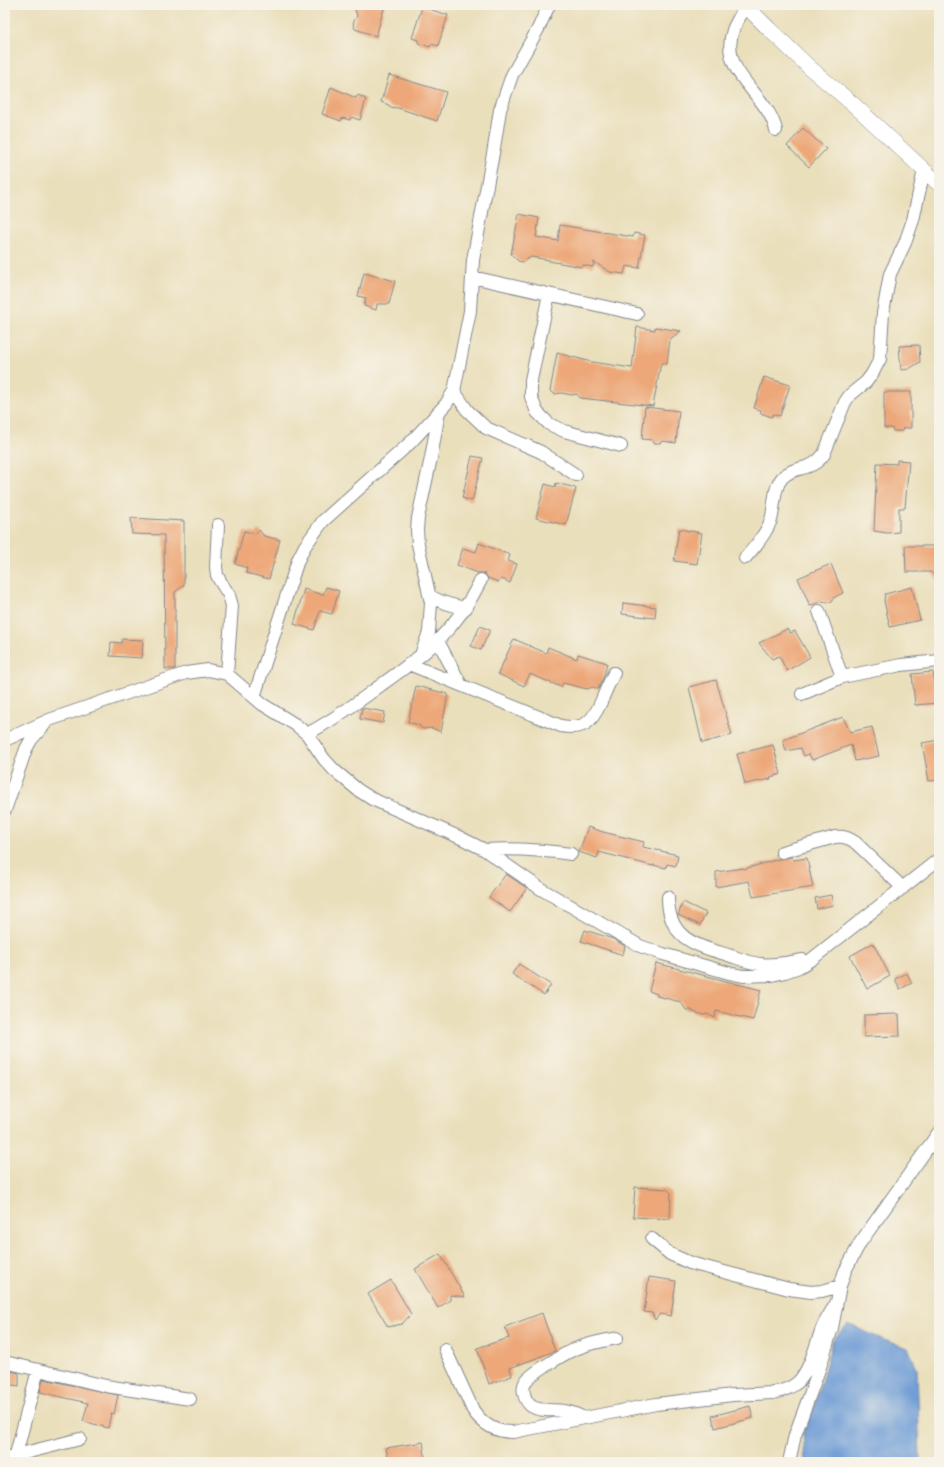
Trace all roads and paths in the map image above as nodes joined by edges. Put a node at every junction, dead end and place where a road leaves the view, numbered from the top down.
1 (549, 5) edge
2 (746, 5) edge
3 (776, 130) dead end
4 (924, 170) junction
5 (939, 184) edge
6 (472, 277) junction
7 (549, 294) junction
8 (638, 314) dead end
9 (454, 391) junction
10 (439, 411) junction
11 (621, 446) dead end
12 (576, 475) dead end
13 (218, 526) dead end
14 (745, 558) dead end
15 (481, 580) dead end
16 (430, 596) junction
17 (466, 608) junction
18 (819, 611) dead end
19 (438, 641) junction
20 (421, 655) junction
21 (939, 661) edge
22 (410, 664) junction
23 (614, 673) dead end
24 (227, 674) junction
25 (842, 676) junction
26 (461, 685) junction
27 (802, 694) dead end
28 (254, 697) junction
29 (49, 720) junction
30 (306, 734) junction
31 (5, 740) edge
32 (5, 810) edge
33 (485, 850) junction
34 (782, 852) dead end
35 (571, 854) dead end
36 (939, 859) edge
37 (903, 888) junction
38 (668, 898) dead end
39 (812, 959) junction
40 (939, 1132) edge
41 (652, 1239) dead end
42 (840, 1286) junction
43 (837, 1302) junction
44 (617, 1338) dead end
45 (445, 1349) dead end
46 (5, 1362) edge
47 (38, 1370) junction
48 (190, 1399) dead end
49 (586, 1418) junction
50 (80, 1439) dead end
51 (11, 1458) edge
52 (789, 1462) edge

1 - 6 street
2 - 3 street
2 - 4 street
4 - 5 street
4 - 14 street
6 - 7 street
6 - 9 street
7 - 8 street
7 - 11 street
9 - 10 street
9 - 12 street
10 - 16 street
10 - 28 street
13 - 24 street
15 - 17 street
16 - 17 street
16 - 20 street
17 - 19 street
18 - 25 street
19 - 20 street
19 - 26 street
20 - 22 street
21 - 25 street
22 - 26 street
22 - 30 street
23 - 26 street
24 - 28 street
24 - 29 street
25 - 27 street
28 - 30 street
29 - 31 street
29 - 32 street
30 - 33 street
33 - 35 street
33 - 39 street
34 - 37 street
36 - 37 street
37 - 39 street
38 - 39 street
40 - 42 street
41 - 42 street
42 - 43 street
43 - 49 street
43 - 52 street
44 - 49 street
45 - 49 street
46 - 47 street
47 - 48 street
47 - 51 street
50 - 51 street

